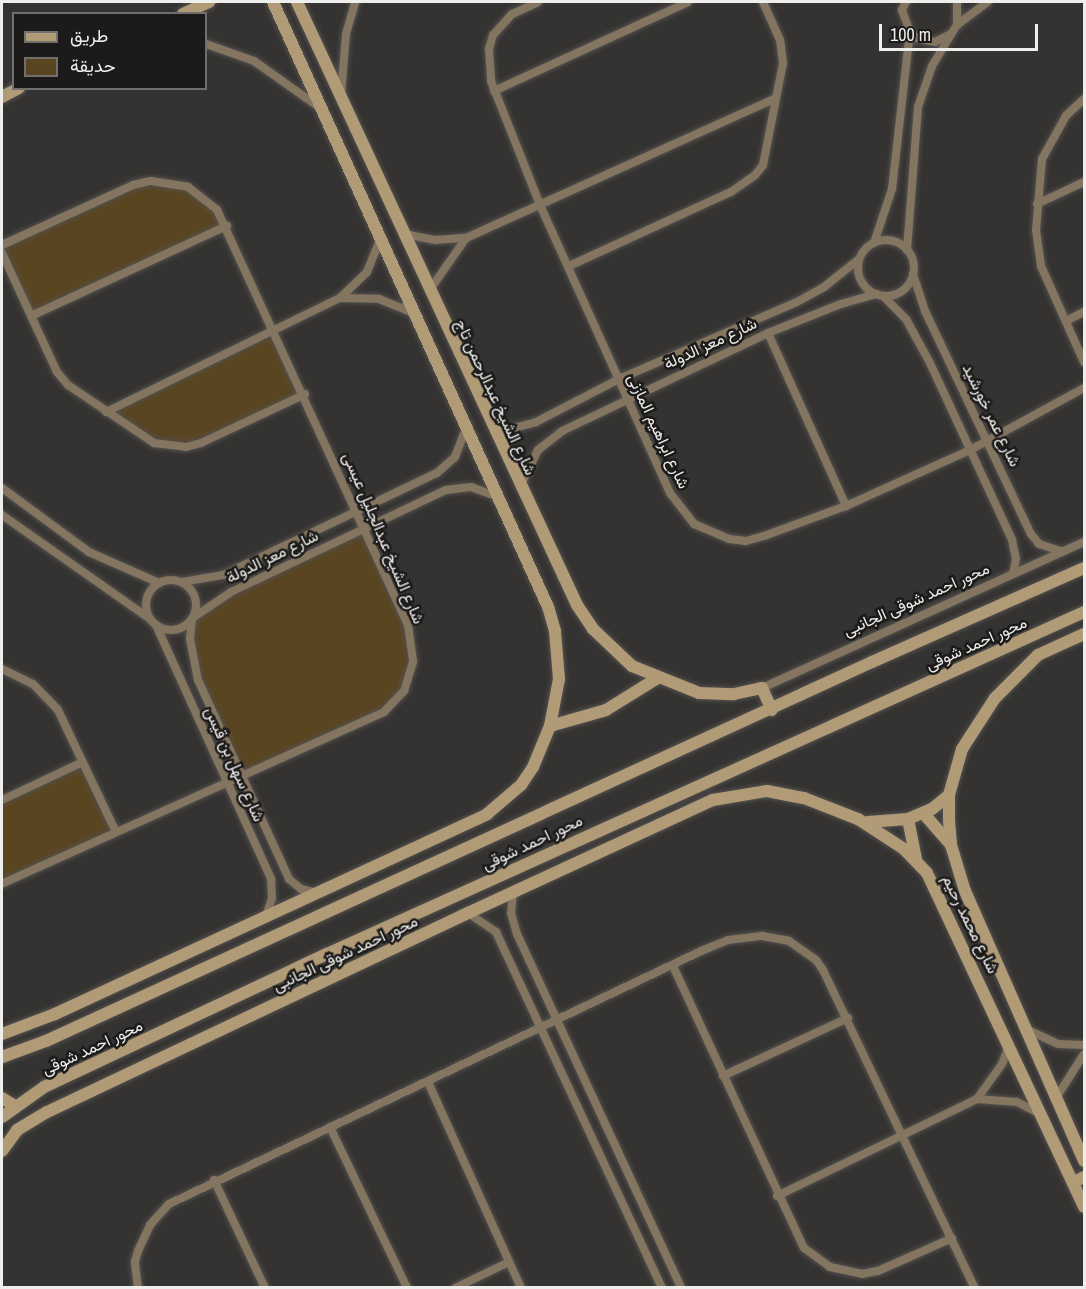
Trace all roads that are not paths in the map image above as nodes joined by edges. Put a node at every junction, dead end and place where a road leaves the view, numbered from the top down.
1 (209, 2) edge
2 (273, 2) edge
3 (297, 2) edge
4 (355, 2) edge
5 (538, 2) edge
6 (688, 2) edge
7 (763, 2) edge
8 (897, 2) edge
9 (957, 2) edge
10 (988, 2) edge
11 (904, 6) edge
12 (187, 12) edge
13 (957, 25) junction
14 (910, 32) junction
15 (951, 34) junction
16 (207, 44) edge
17 (16, 90) edge
18 (494, 91) junction
19 (2, 97) edge
20 (341, 98) junction
21 (776, 98) junction
22 (1084, 99) edge
23 (323, 111) junction
24 (1084, 182) edge
25 (1037, 204) junction
26 (540, 206) junction
27 (227, 226) junction
28 (404, 234) junction
29 (381, 237) junction
30 (466, 238) junction
31 (874, 243) junction
32 (2, 245) edge
33 (907, 250) junction
34 (2, 253) edge
35 (858, 260) junction
36 (569, 266) junction
37 (913, 273) junction
38 (429, 291) junction
39 (880, 295) junction
40 (340, 298) junction
41 (1084, 312) edge
42 (416, 314) junction
43 (31, 316) junction
44 (1066, 321) junction
45 (276, 331) junction
46 (768, 333) junction
47 (1084, 362) edge
48 (618, 379) junction
49 (1084, 388) edge
50 (304, 394) junction
51 (627, 399) junction
52 (106, 412) junction
53 (490, 424) junction
54 (466, 426) junction
55 (989, 440) junction
56 (970, 450) junction
57 (2, 488) edge
58 (520, 488) junction
59 (499, 497) junction
60 (846, 506) junction
61 (357, 510) junction
62 (2, 515) edge
63 (364, 528) junction
64 (1084, 542) edge
65 (1064, 552) junction
66 (1084, 568) edge
67 (1013, 574) junction
68 (182, 582) junction
69 (159, 583) junction
70 (1084, 612) edge
71 (193, 619) junction
72 (153, 622) junction
73 (1084, 634) edge
74 (1030, 636) junction
75 (1038, 655) junction
76 (3, 670) edge
77 (656, 679) junction
78 (762, 688) junction
79 (772, 710) junction
80 (550, 726) junction
81 (83, 762) junction
82 (242, 775) junction
83 (705, 780) junction
84 (226, 782) junction
85 (949, 795) junction
86 (2, 800) edge
87 (713, 800) junction
88 (924, 814) junction
89 (858, 819) junction
90 (908, 819) junction
91 (461, 826) junction
92 (116, 832) junction
93 (951, 845) junction
94 (470, 847) junction
95 (916, 859) junction
96 (2, 884) edge
97 (513, 891) junction
98 (317, 893) junction
99 (468, 913) junction
100 (266, 916) junction
101 (213, 940) junction
102 (223, 960) junction
103 (673, 966) junction
104 (848, 1017) junction
105 (558, 1022) junction
106 (1023, 1027) junction
107 (543, 1029) junction
108 (2, 1034) edge
109 (1010, 1044) junction
110 (1084, 1045) edge
111 (1084, 1054) edge
112 (2, 1057) edge
113 (723, 1076) junction
114 (429, 1082) junction
115 (2, 1098) edge
116 (1056, 1098) junction
117 (977, 1099) junction
118 (15, 1106) junction
119 (1042, 1115) junction
120 (2, 1117) edge
121 (330, 1127) junction
122 (904, 1134) junction
123 (2, 1151) edge
124 (1084, 1161) edge
125 (1079, 1179) edge
126 (214, 1180) junction
127 (777, 1196) junction
128 (1084, 1207) edge
129 (952, 1238) junction
130 (509, 1262) junction
131 (138, 1287) edge
132 (265, 1287) edge
133 (407, 1287) edge
134 (456, 1287) edge
135 (521, 1287) edge
136 (662, 1287) edge
137 (681, 1287) edge
138 (975, 1287) edge

1 - 12 street
2 - 23 street
3 - 20 street, شارع الشيخ عبدالرحمن تاج
4 - 20 street
5 - 18 street, شارع ابراهيم المازنى
6 - 18 street
7 - 21 street
8 - 11 street
9 - 13 street
10 - 13 street
11 - 14 street
13 - 15 street
14 - 15 street
14 - 31 street
15 - 33 street
16 - 23 street
17 - 19 street
18 - 26 street, شارع ابراهيم المازنى
20 - 28 street, شارع الشيخ عبدالرحمن تاج
21 - 26 street
21 - 36 street
22 - 25 street
23 - 29 street
24 - 25 street
25 - 44 street
26 - 30 street
26 - 36 street, شارع ابراهيم المازنى
27 - 32 street, شارع الشيخ عبدالجليل عيسى
27 - 43 street
27 - 45 street, شارع الشيخ عبدالجليل عيسى
28 - 30 street
28 - 38 street, شارع الشيخ عبدالرحمن تاج
29 - 40 street
29 - 42 street
30 - 38 street
31 - 33 street
31 - 35 street
33 - 37 street
34 - 43 street
35 - 39 street
35 - 48 street, شارع معز الدولة
36 - 48 street, شارع ابراهيم المازنى
37 - 39 street
37 - 55 street, شارع عمر خورشيد
38 - 53 street, شارع الشيخ عبدالرحمن تاج
39 - 46 street, شارع معز الدولة
39 - 56 street, شارع عمر خورشيد
40 - 42 street
40 - 45 street
41 - 44 street
42 - 54 street
43 - 52 street
44 - 47 street
45 - 50 street, شارع الشيخ عبدالجليل عيسى
45 - 52 street
46 - 51 street, شارع معز الدولة
46 - 60 street
48 - 51 street, شارع ابراهيم المازنى
48 - 53 street, شارع معز الدولة
49 - 55 street, شارع ابراهيم المازنى
50 - 52 street
50 - 61 street, شارع الشيخ عبدالجليل عيسى
51 - 58 street, شارع معز الدولة
51 - 60 street, شارع ابراهيم المازنى
53 - 58 street, شارع الشيخ عبدالرحمن تاج
54 - 59 street
54 - 61 street, شارع معز الدولة
55 - 56 street, شارع ابراهيم المازنى
55 - 65 street, شارع عمر خورشيد
56 - 60 street, شارع ابراهيم المازنى
56 - 67 street, شارع عمر خورشيد
57 - 69 street
58 - 59 street
58 - 77 street, شارع الشيخ عبدالرحمن تاج
59 - 63 street, شارع معز الدولة
59 - 80 street
61 - 63 street, شارع الشيخ عبدالجليل عيسى
61 - 68 street, شارع معز الدولة
62 - 72 street
63 - 71 street, شارع معز الدولة
63 - 82 street, شارع الشيخ عبدالجليل عيسى
64 - 65 street, محور احمد شوقى الجانبى
65 - 67 street, محور احمد شوقى الجانبى
66 - 79 street, محور احمد شوقى
67 - 78 street, محور احمد شوقى الجانبى
68 - 69 street
68 - 71 street
69 - 72 street
70 - 74 street, محور احمد شوقى
71 - 72 street
71 - 82 street, شارع سهل بن قيس
72 - 84 street, شارع سهل بن قيس
73 - 75 street
74 - 75 street
74 - 83 street, محور احمد شوقى
75 - 85 street, شارع محمد رحيم
76 - 81 street
77 - 78 street, شارع الشيخ عبدالرحمن تاج
77 - 80 street
78 - 79 street
79 - 94 street, محور احمد شوقى
80 - 91 street
81 - 86 street
81 - 92 street
82 - 84 street, شارع الشيخ عبدالجليل عيسى
82 - 98 street, شارع سهل بن قيس
83 - 87 street
83 - 118 street, محور احمد شوقى
84 - 92 street, شارع الشيخ عبدالجليل عيسى
84 - 100 street, شارع سهل بن قيس
85 - 88 street
85 - 93 street, شارع محمد رحيم
87 - 89 street, شارع محمد رحيم
87 - 97 street, محور احمد شوقى الجانبى
88 - 90 street
88 - 93 street
89 - 90 street
89 - 95 street, شارع محمد رحيم
90 - 95 street
91 - 94 street
91 - 98 street
92 - 96 street, شارع الشيخ عبدالجليل عيسى
93 - 106 street, شارع محمد رحيم
94 - 102 street, محور احمد شوقى
95 - 109 street, شارع محمد رحيم
97 - 99 street, محور احمد شوقى الجانبى
97 - 105 street
98 - 100 street
99 - 107 street
99 - 123 street, محور احمد شوقى الجانبى
100 - 101 street
101 - 102 street
101 - 108 street
102 - 112 street, محور احمد شوقى
103 - 104 street
103 - 105 street
103 - 113 street
104 - 113 street
104 - 122 street
105 - 107 street
105 - 137 street
106 - 110 street
106 - 116 street, شارع محمد رحيم
107 - 114 street
107 - 136 street
109 - 117 street
109 - 119 street, شارع محمد رحيم
111 - 116 street
113 - 127 street
114 - 121 street
114 - 130 street
115 - 118 street
116 - 124 street, شارع محمد رحيم
117 - 119 street
117 - 122 street
118 - 120 street, محور احمد شوقى
119 - 125 street, شارع محمد رحيم
121 - 126 street
121 - 133 street
122 - 127 street
122 - 129 street
125 - 128 street, شارع محمد رحيم
126 - 131 street
126 - 132 street
127 - 129 street
129 - 138 street
130 - 134 street
130 - 135 street

